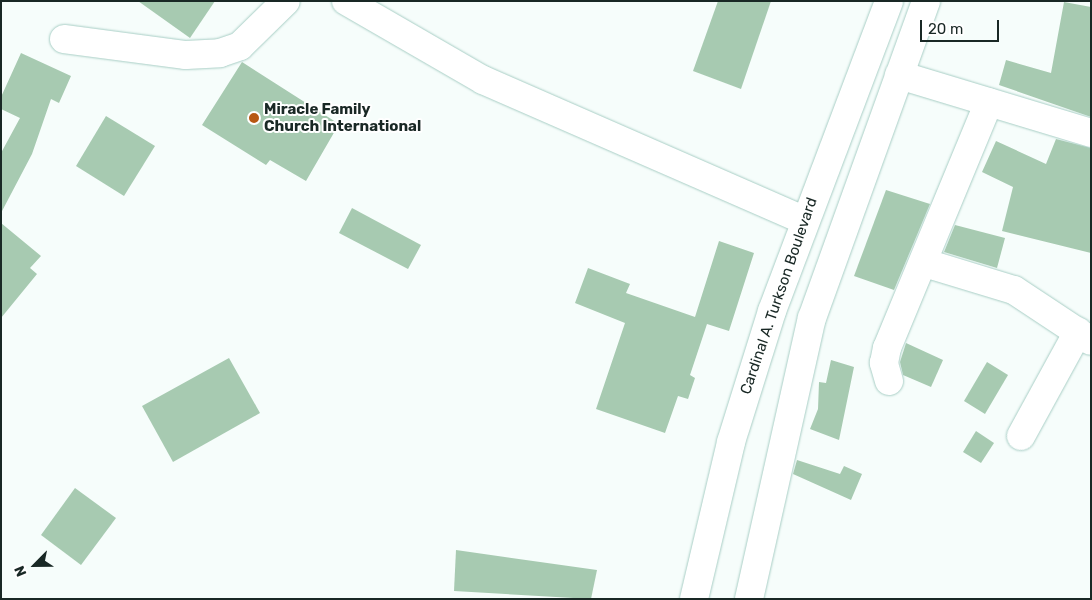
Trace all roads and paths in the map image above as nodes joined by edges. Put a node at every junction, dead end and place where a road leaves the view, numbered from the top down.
1 (286, 1) edge
2 (346, 1) edge
3 (889, 1) edge
4 (926, 1) edge
5 (64, 39) dead end
6 (899, 75) junction
7 (854, 93) junction
8 (990, 102) junction
9 (886, 106) junction
10 (1091, 133) edge
11 (804, 220) junction
12 (925, 263) junction
13 (1084, 336) edge
14 (889, 382) dead end
15 (1020, 436) dead end
16 (694, 599) edge
17 (749, 599) edge

1 - 5 street
2 - 11 street
3 - 7 street, Cardinal A. Turkson Boulevard
4 - 6 street
6 - 8 street
6 - 9 street
7 - 9 street
7 - 11 street, Cardinal A. Turkson Boulevard
8 - 10 street
8 - 12 street
9 - 17 street
11 - 16 street, Cardinal A. Turkson Boulevard
12 - 13 street
12 - 14 street
13 - 15 street

